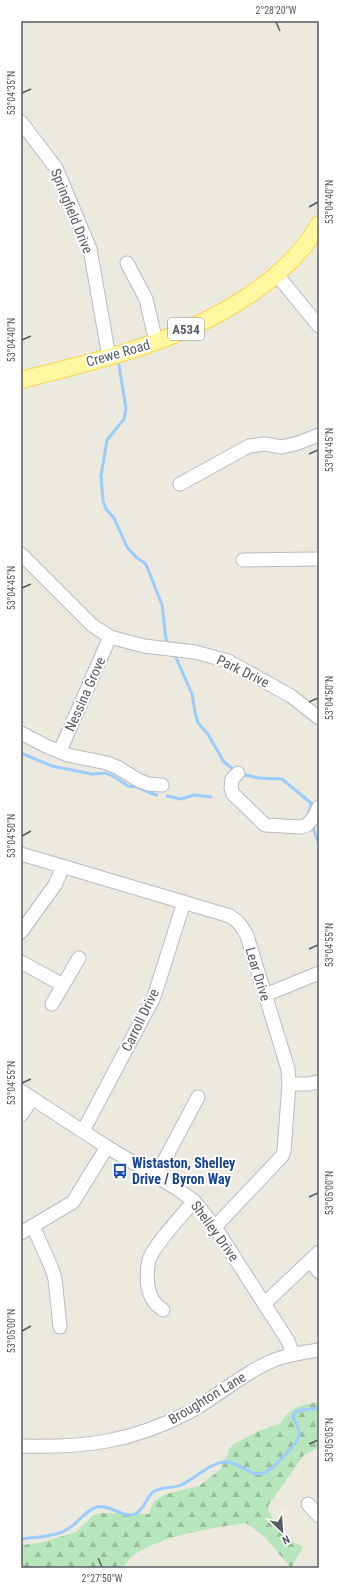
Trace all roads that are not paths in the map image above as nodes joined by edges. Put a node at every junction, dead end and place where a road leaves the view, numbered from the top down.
1 (21, 122) edge
2 (319, 224) edge
3 (127, 263) dead end
4 (277, 275) junction
5 (319, 326) edge
6 (156, 342) junction
7 (109, 357) junction
8 (21, 380) edge
9 (319, 435) edge
10 (180, 484) dead end
11 (21, 554) edge
12 (319, 559) edge
13 (242, 560) dead end
14 (110, 637) junction
15 (319, 718) edge
16 (21, 733) edge
17 (60, 752) junction
18 (238, 774) dead end
19 (162, 785) dead end
20 (313, 816) edge
21 (21, 854) edge
22 (63, 867) junction
23 (184, 902) junction
24 (21, 932) edge
25 (79, 958) dead end
26 (21, 962) edge
27 (319, 973) edge
28 (63, 985) junction
29 (265, 995) junction
30 (52, 1004) dead end
31 (319, 1082) edge
32 (289, 1084) junction
33 (21, 1091) edge
34 (198, 1097) dead end
35 (32, 1099) junction
36 (21, 1115) edge
37 (83, 1131) junction
38 (108, 1147) junction
39 (156, 1176) junction
40 (194, 1201) junction
41 (33, 1226) junction
42 (215, 1227) junction
43 (21, 1233) edge
44 (315, 1257) edge
45 (319, 1272) edge
46 (264, 1304) junction
47 (157, 1309) dead end
48 (59, 1327) dead end
49 (319, 1350) edge
50 (293, 1354) junction
51 (21, 1446) edge
52 (308, 1504) dead end
53 (319, 1516) edge

1 - 7 street, Springfield Drive
2 - 4 main road, Crewe Road / A534
3 - 6 street
4 - 5 street
4 - 6 main road, Crewe Road / A534
6 - 7 main road, Crewe Road / A534
7 - 8 main road, Crewe Road / A534
9 - 10 street
11 - 14 street, Park Drive
12 - 13 street
14 - 15 street, Park Drive
14 - 17 street, Nessina Grove
16 - 17 street
17 - 19 street
18 - 20 street
21 - 22 street, Lear Drive
22 - 23 street, Lear Drive
22 - 24 street
23 - 29 street, Lear Drive
23 - 37 street, Carroll Drive
25 - 28 street
26 - 28 street
27 - 29 street
28 - 30 street
29 - 32 street, Lear Drive
31 - 32 street
32 - 42 street, Lear Drive
33 - 35 street, Shelley Drive
34 - 39 street
35 - 36 street
35 - 37 street, Shelley Drive
37 - 38 street, Shelley Drive
38 - 39 street, Shelley Drive
38 - 41 street
39 - 40 street, Shelley Drive
40 - 42 street, Shelley Drive
40 - 47 street
41 - 43 street
41 - 48 street
42 - 46 street, Shelley Drive
44 - 45 street
44 - 46 street
46 - 50 street, Shelley Drive
49 - 50 street, Broughton Lane
50 - 51 street, Broughton Lane
52 - 53 street

